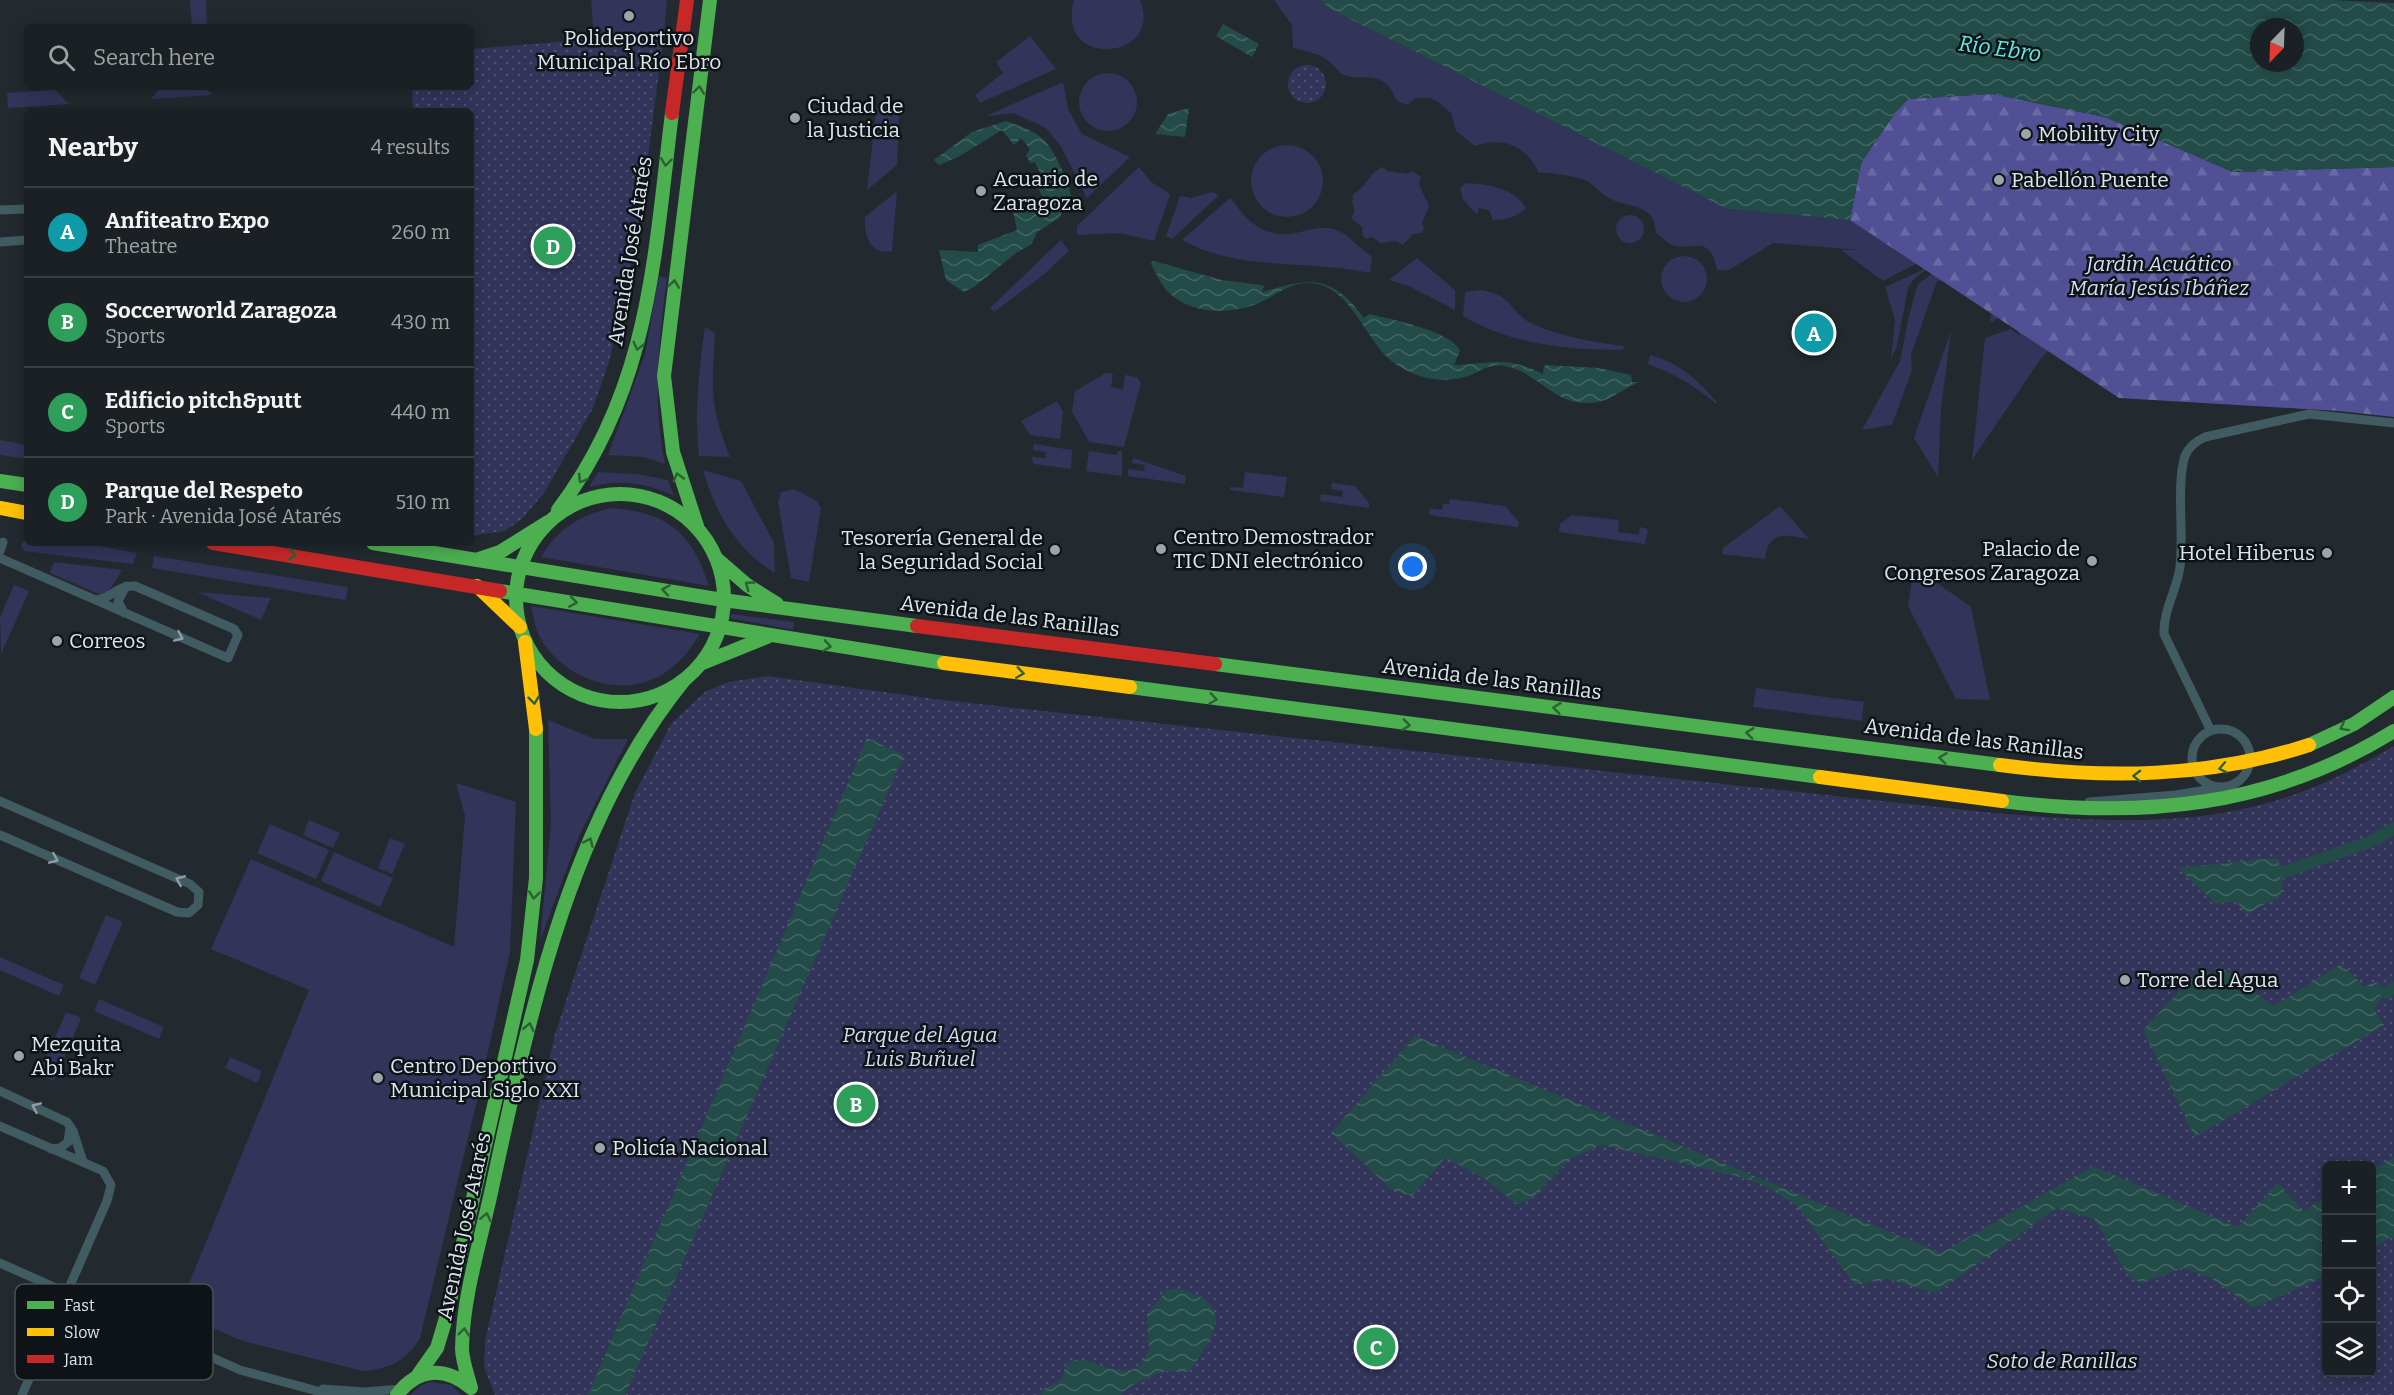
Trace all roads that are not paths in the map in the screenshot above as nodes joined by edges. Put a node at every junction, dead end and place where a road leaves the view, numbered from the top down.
1 (687, 0) edge
2 (710, 0) edge
3 (24, 209) edge
4 (0, 210) edge
5 (24, 240) edge
6 (0, 242) edge
7 (2394, 423) edge
8 (0, 481) edge
9 (24, 485) edge
10 (0, 508) edge
11 (24, 512) edge
12 (548, 522) junction
13 (699, 531) junction
14 (232, 546) edge
15 (391, 546) edge
16 (0, 558) edge
17 (717, 559) junction
18 (476, 560) junction
19 (520, 567) junction
20 (475, 585) junction
21 (126, 586) junction
22 (515, 593) junction
23 (96, 600) junction
24 (723, 600) junction
25 (784, 608) junction
26 (125, 614) junction
27 (520, 627) junction
28 (719, 627) junction
29 (769, 637) junction
30 (525, 642) junction
31 (700, 664) junction
32 (685, 678) junction
33 (2394, 697) edge
34 (2211, 731) junction
35 (2394, 731) edge
36 (2251, 762) junction
37 (2200, 777) junction
38 (2222, 788) junction
39 (2212, 789) junction
40 (2233, 798) junction
41 (0, 801) edge
42 (2066, 806) junction
43 (0, 836) edge
44 (0, 1091) edge
45 (0, 1126) edge
46 (70, 1126) junction
47 (51, 1149) junction
48 (83, 1162) junction
49 (0, 1263) edge
50 (47, 1284) edge
51 (71, 1284) edge
52 (213, 1358) edge
53 (418, 1375) junction
54 (29, 1380) edge
55 (309, 1389) junction
56 (399, 1392) edge
57 (473, 1392) edge
58 (22, 1395) edge
59 (332, 1395) edge

1 -> 12 main road, Avenida José Atarés
13 -> 2 main road
3 - 4 street
5 - 6 street
7 - 34 street
8 - 9 main road
10 - 11 main road
12 - 13 main road
12 - 18 main road
12 - 19 main road, Avenida José Atarés
13 - 17 main road
14 -> 20 main road
15 - 18 main road, Avenida de las Ranillas
16 - 23 street
17 - 24 main road
25 -> 17 main road, Avenida de las Ranillas
18 - 19 main road, Avenida de las Ranillas
19 - 22 main road, Avenida José Atarés
24 -> 19 main road, Avenida de las Ranillas
20 - 22 main road
20 - 27 main road
21 - 23 street
21 - 26 street
26 -> 21 street
22 - 27 main road, Avenida José Atarés
22 -> 28 main road
23 - 26 street
24 - 25 main road, Avenida de las Ranillas
24 - 28 main road
37 -> 25 main road, Avenida de las Ranillas
27 - 30 main road
28 - 29 main road
28 - 31 main road
29 - 31 main road
29 -> 42 main road
30 - 32 main road
30 -> 53 main road, Avenida José Atarés
31 - 32 main road
57 -> 32 main road, Avenida José Atarés
33 -> 36 main road, Avenida de las Ranillas
34 - 36 street
34 - 37 street
35 - 40 main road
36 -> 37 main road, Avenida de las Ranillas
36 - 38 street
37 - 38 street, Avenida de las Ranillas
37 - 39 street
38 - 39 street
39 - 40 street
39 - 42 street
40 - 42 main road
43 -> 41 street
46 -> 44 street
45 - 47 street
46 - 47 street
46 - 48 street
47 - 48 street
48 - 51 street
49 - 50 street
52 - 55 street
53 - 56 main road, Avenida José Atarés
53 - 57 main road
54 - 58 street
55 - 56 street
55 - 59 street

